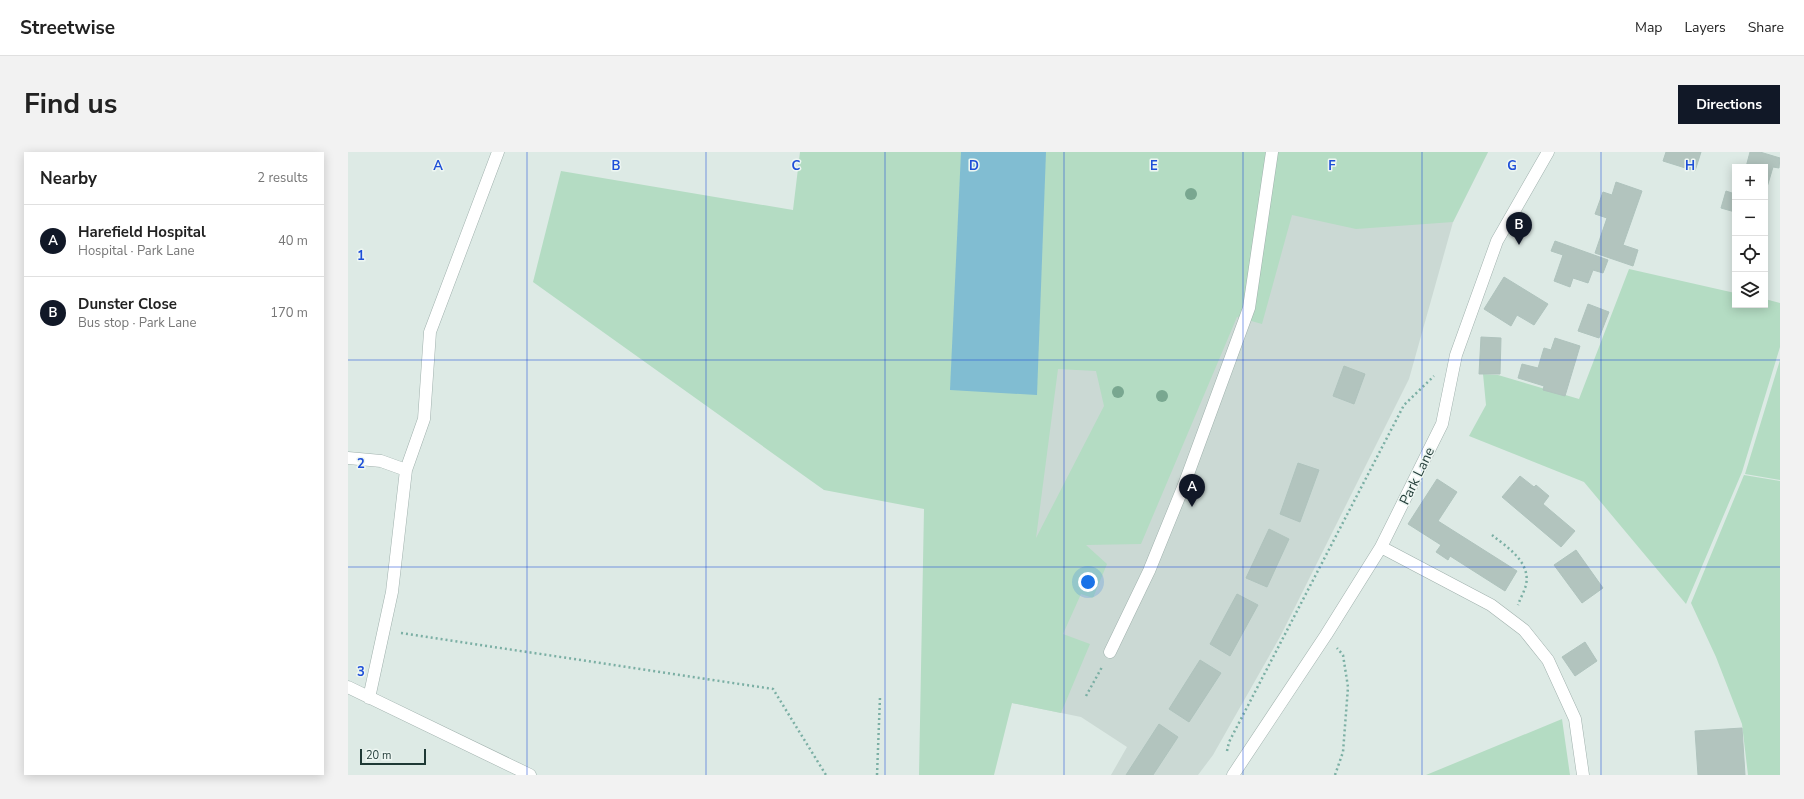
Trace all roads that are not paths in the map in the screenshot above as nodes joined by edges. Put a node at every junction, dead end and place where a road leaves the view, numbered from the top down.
1 (498, 152) edge
2 (1272, 152) edge
3 (1548, 152) edge
4 (348, 458) edge
5 (406, 470) junction
6 (1381, 547) junction
7 (1110, 652) road end
8 (348, 687) edge
9 (369, 698) junction
10 (530, 775) edge
11 (1233, 775) edge
12 (1583, 775) edge

1 - 5 street
2 - 7 street
3 - 6 street, Park Lane
4 - 5 street
5 - 9 street
6 - 11 street, Park Lane
6 - 12 street
8 - 9 street
9 - 10 street

